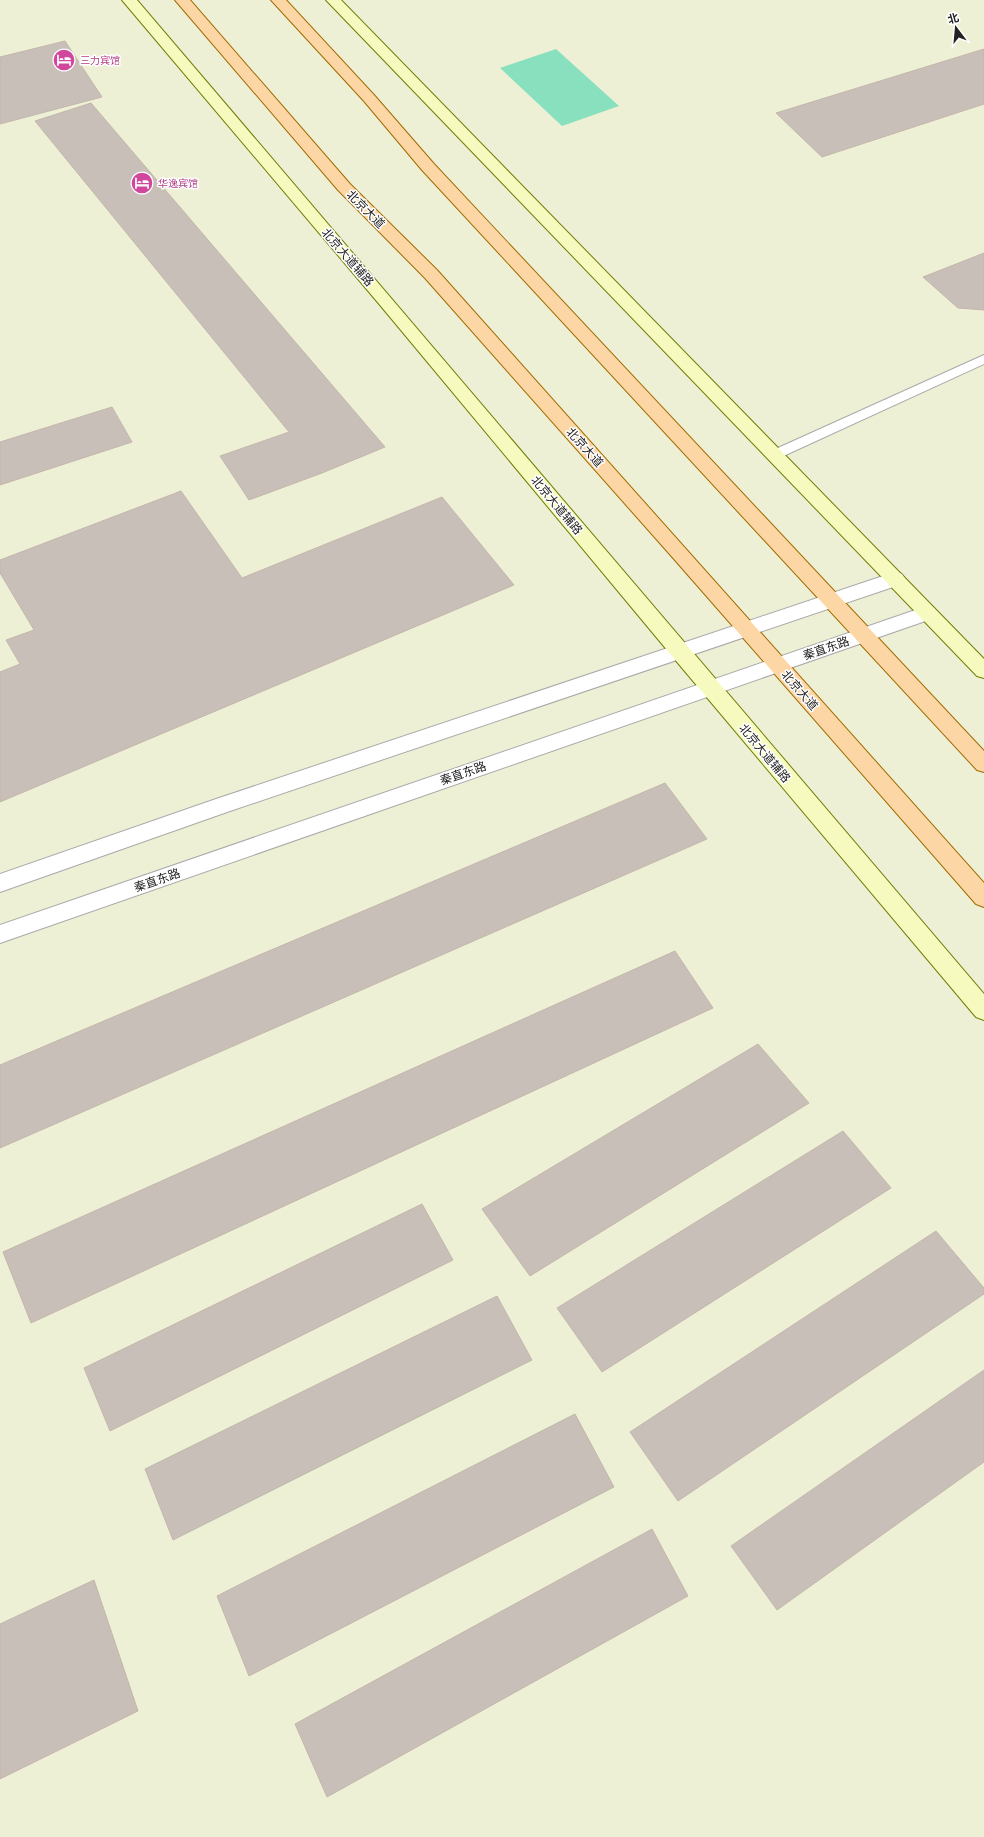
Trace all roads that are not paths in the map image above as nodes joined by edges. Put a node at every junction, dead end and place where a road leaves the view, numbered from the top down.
1 (129, 0) edge
2 (182, 0) edge
3 (278, 0) edge
4 (333, 0) edge
5 (984, 359) edge
6 (774, 455) junction
7 (895, 579) junction
8 (832, 600) junction
9 (927, 613) junction
10 (746, 628) junction
11 (864, 635) junction
12 (679, 651) junction
13 (778, 664) junction
14 (984, 671) edge
15 (710, 688) junction
16 (984, 764) edge
17 (0, 883) edge
18 (984, 898) edge
19 (0, 934) edge
20 (984, 1010) edge

1 - 12 main road, 北京大道辅路
2 - 10 main road, 北京大道
3 - 8 main road
4 - 6 main road
5 - 6 lane
6 - 7 main road
7 - 8 street
7 - 9 main road
8 - 10 street
8 - 11 main road
9 - 11 street, 秦直东路
9 - 14 main road
10 - 12 street
10 - 13 main road, 北京大道
11 - 13 street, 秦直东路
11 - 16 main road
12 - 15 main road, 北京大道辅路
12 - 17 street
13 - 15 street, 秦直东路
13 - 18 main road, 北京大道
15 - 19 street, 秦直东路
15 - 20 main road, 北京大道辅路

